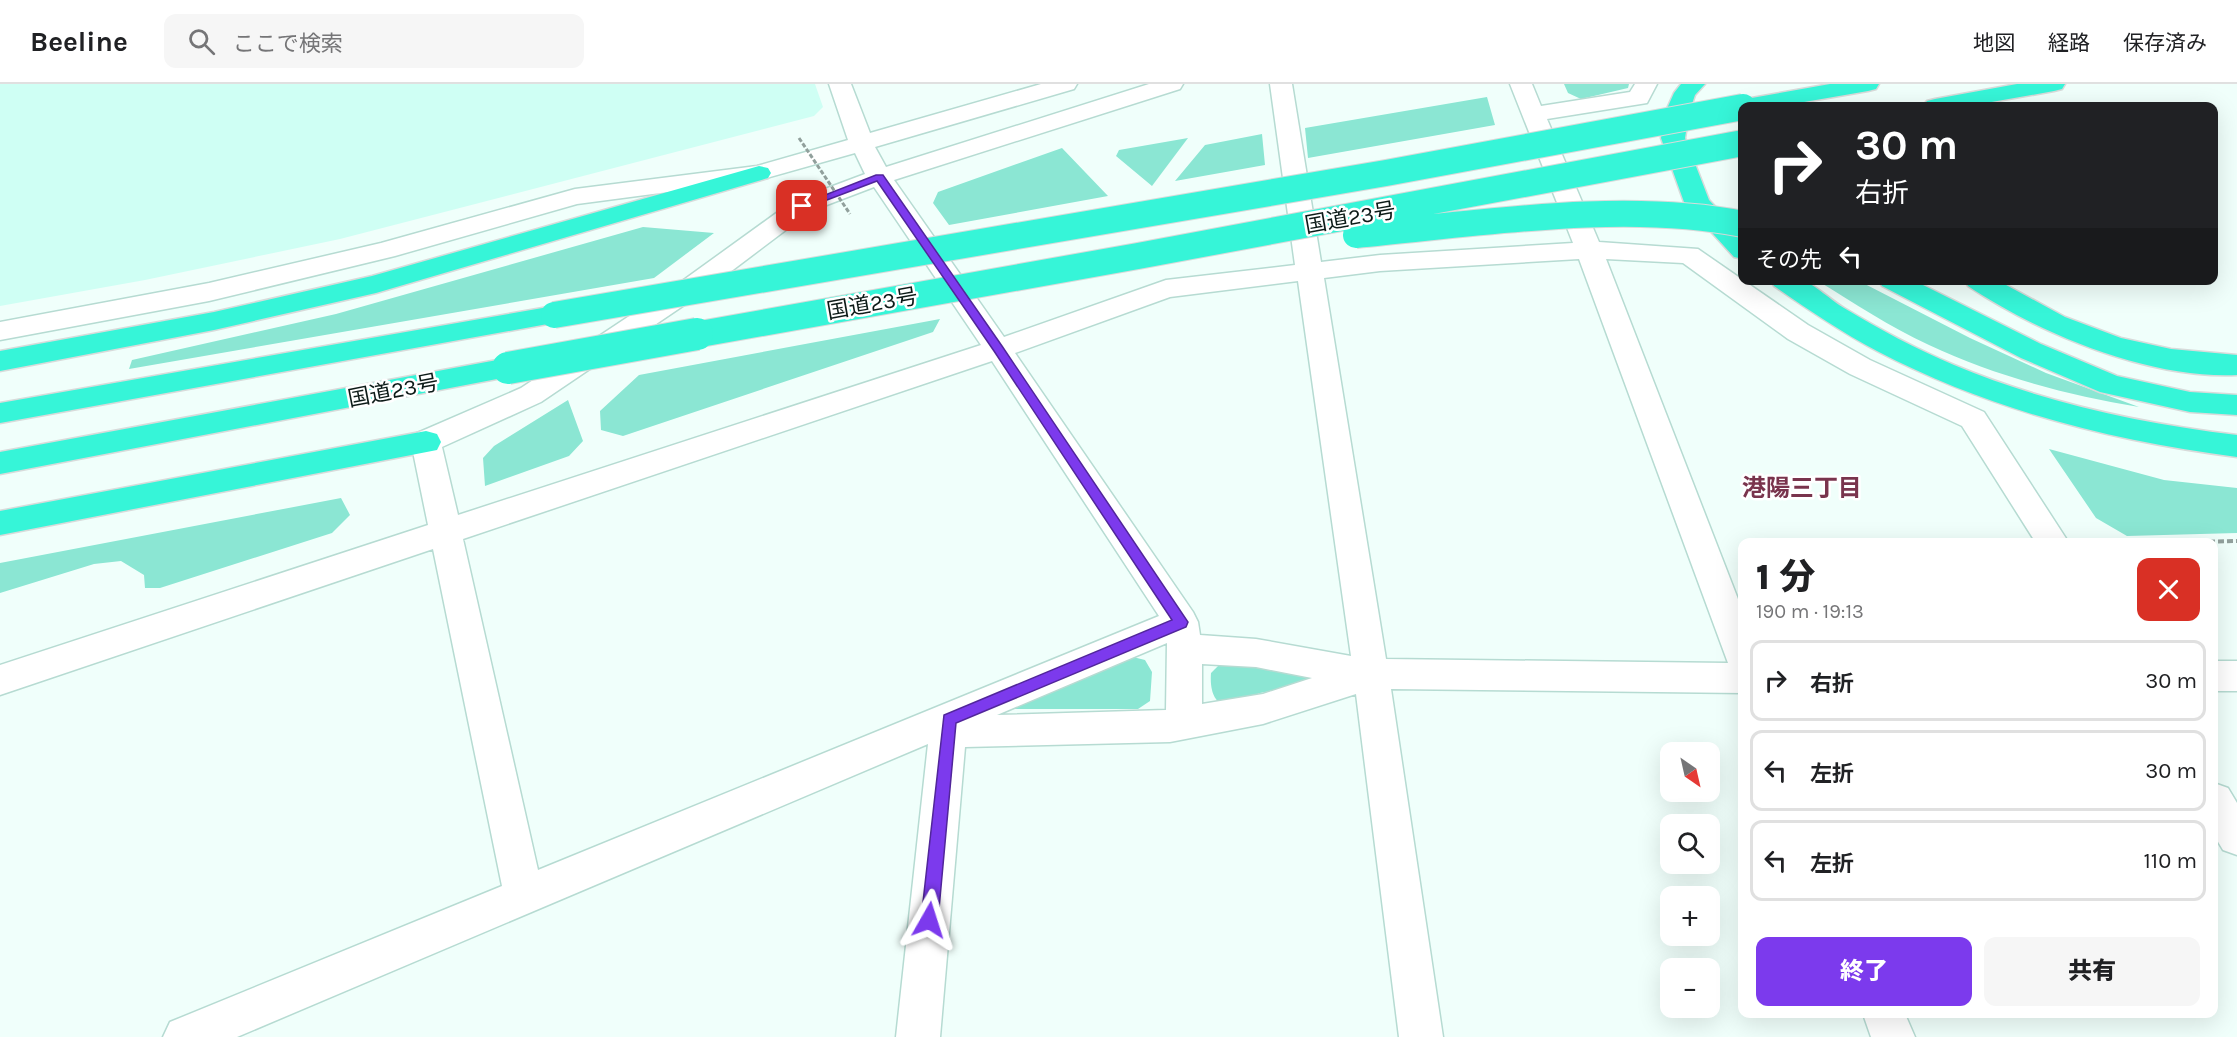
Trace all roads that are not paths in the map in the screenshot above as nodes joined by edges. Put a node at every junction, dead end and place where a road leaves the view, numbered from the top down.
1 (840, 84) edge
2 (1066, 84) edge
3 (1172, 84) edge
4 (1281, 84) edge
5 (1521, 84) edge
6 (1646, 84) edge
7 (1694, 84) edge
8 (1868, 84) edge
9 (2047, 85) edge
10 (1771, 102) edge
11 (1956, 102) edge
12 (2007, 102) edge
13 (1738, 108) edge
14 (1534, 114) junction
15 (861, 142) junction
16 (1738, 144) edge
17 (759, 173) junction
18 (879, 177) junction
19 (1738, 223) edge
20 (1738, 246) edge
21 (1589, 250) junction
22 (1138, 256) junction
23 (1310, 272) junction
24 (1791, 285) edge
25 (1901, 285) edge
26 (1984, 285) edge
27 (0, 331) edge
28 (998, 349) junction
29 (0, 361) edge
30 (2237, 365) edge
31 (2237, 405) edge
32 (0, 413) edge
33 (426, 442) junction
34 (2237, 446) edge
35 (0, 464) edge
36 (0, 523) edge
37 (446, 532) junction
38 (2050, 538) edge
39 (1183, 636) junction
40 (1738, 644) edge
41 (1371, 674) junction
42 (2218, 676) edge
43 (2237, 676) edge
44 (1738, 678) edge
45 (0, 680) edge
46 (1184, 723) junction
47 (948, 726) junction
48 (2218, 806) edge
49 (2237, 837) edge
50 (524, 896) junction
51 (1886, 1018) edge
52 (185, 1037) edge
53 (918, 1037) edge
54 (1421, 1037) edge
55 (1893, 1037) edge

1 - 15 street
2 - 15 street
3 - 18 street
4 - 23 street
5 - 14 street
6 - 14 street
7 - 20 highway
8 - 10 highway, 国道23号
9 - 11 highway
9 - 12 highway
13 - 32 highway, 国道23号, bridge
14 - 21 street
15 - 17 street
15 - 18 street
16 - 22 highway, 国道23号, bridge
17 - 27 street
17 - 29 highway
18 - 28 street
18 - 33 street
19 - 22 highway, bridge
21 - 23 street
21 - 38 street
21 - 40 street
22 - 35 highway, 国道23号, bridge
23 - 28 street
23 - 41 street
24 - 34 highway
25 - 31 highway
26 - 30 highway
28 - 37 street
28 - 39 street
33 - 36 highway
33 - 37 street
37 - 45 street
37 - 50 street
39 - 41 street
39 - 46 street
39 - 47 street
41 - 44 street
41 - 46 street
41 - 54 street
42 - 43 street
46 - 47 street
47 - 50 street
47 - 53 street
48 - 49 street
50 - 52 street
51 - 55 street

